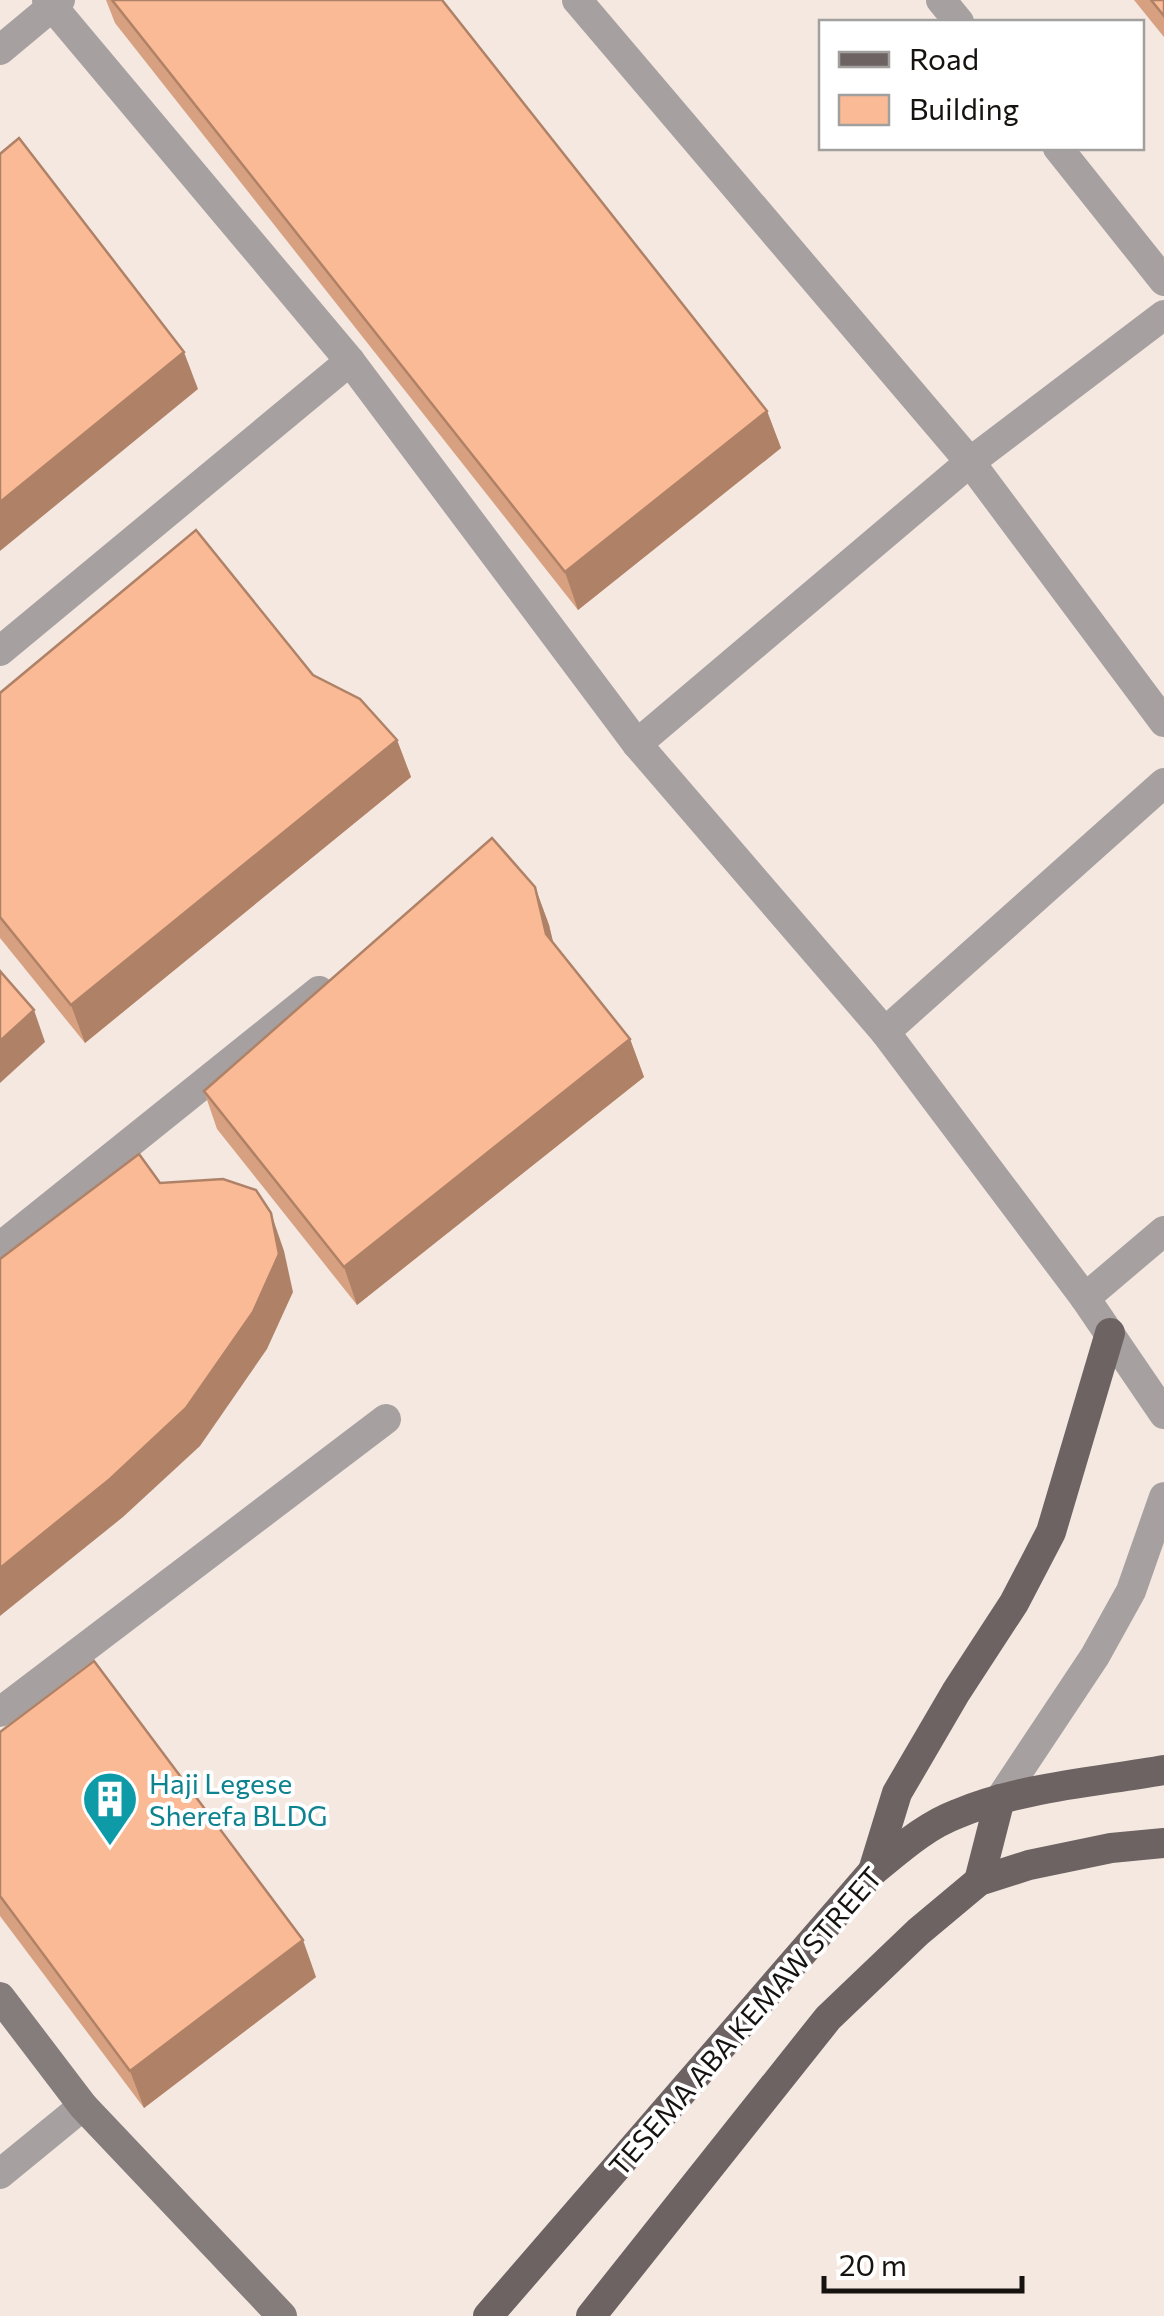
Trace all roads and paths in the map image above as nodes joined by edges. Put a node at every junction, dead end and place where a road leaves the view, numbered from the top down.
1 (577, 0) edge
2 (941, 0) edge
3 (53, 2) edge
4 (956, 20) edge
5 (0, 50) edge
6 (1060, 150) edge
7 (1164, 281) edge
8 (1164, 315) edge
9 (350, 361) junction
10 (970, 462) junction
11 (0, 651) edge
12 (1164, 722) edge
13 (637, 744) junction
14 (1164, 783) edge
15 (319, 991) edge
16 (885, 1032) junction
17 (1164, 1231) edge
18 (0, 1247) edge
19 (1085, 1298) junction
20 (1110, 1333) junction
21 (1164, 1414) edge
22 (386, 1419) dead end
23 (1164, 1497) edge
24 (0, 1712) edge
25 (1164, 1770) edge
26 (1000, 1799) junction
27 (1164, 1843) edge
28 (874, 1872) junction
29 (978, 1880) junction
30 (0, 1997) edge
31 (83, 2106) junction
32 (0, 2174) edge
33 (282, 2316) edge
34 (488, 2316) edge
35 (591, 2316) edge

1 - 10 street
2 - 4 street
3 - 5 street
3 - 9 street
6 - 7 street
8 - 10 street
9 - 11 street
9 - 13 street
10 - 12 street
10 - 13 street
13 - 16 street
14 - 16 street
15 - 18 street
16 - 19 street
17 - 19 street
19 - 20 street
20 - 21 street
20 - 28 main road
22 - 24 street
23 - 26 street
25 - 26 main road, TESEMA ABA KEMAW STREET
26 - 28 main road, TESEMA ABA KEMAW STREET
26 - 29 main road
27 - 29 main road
28 - 34 main road, TESEMA ABA KEMAW STREET
29 - 35 main road
30 - 31 street
31 - 32 street
31 - 33 street

